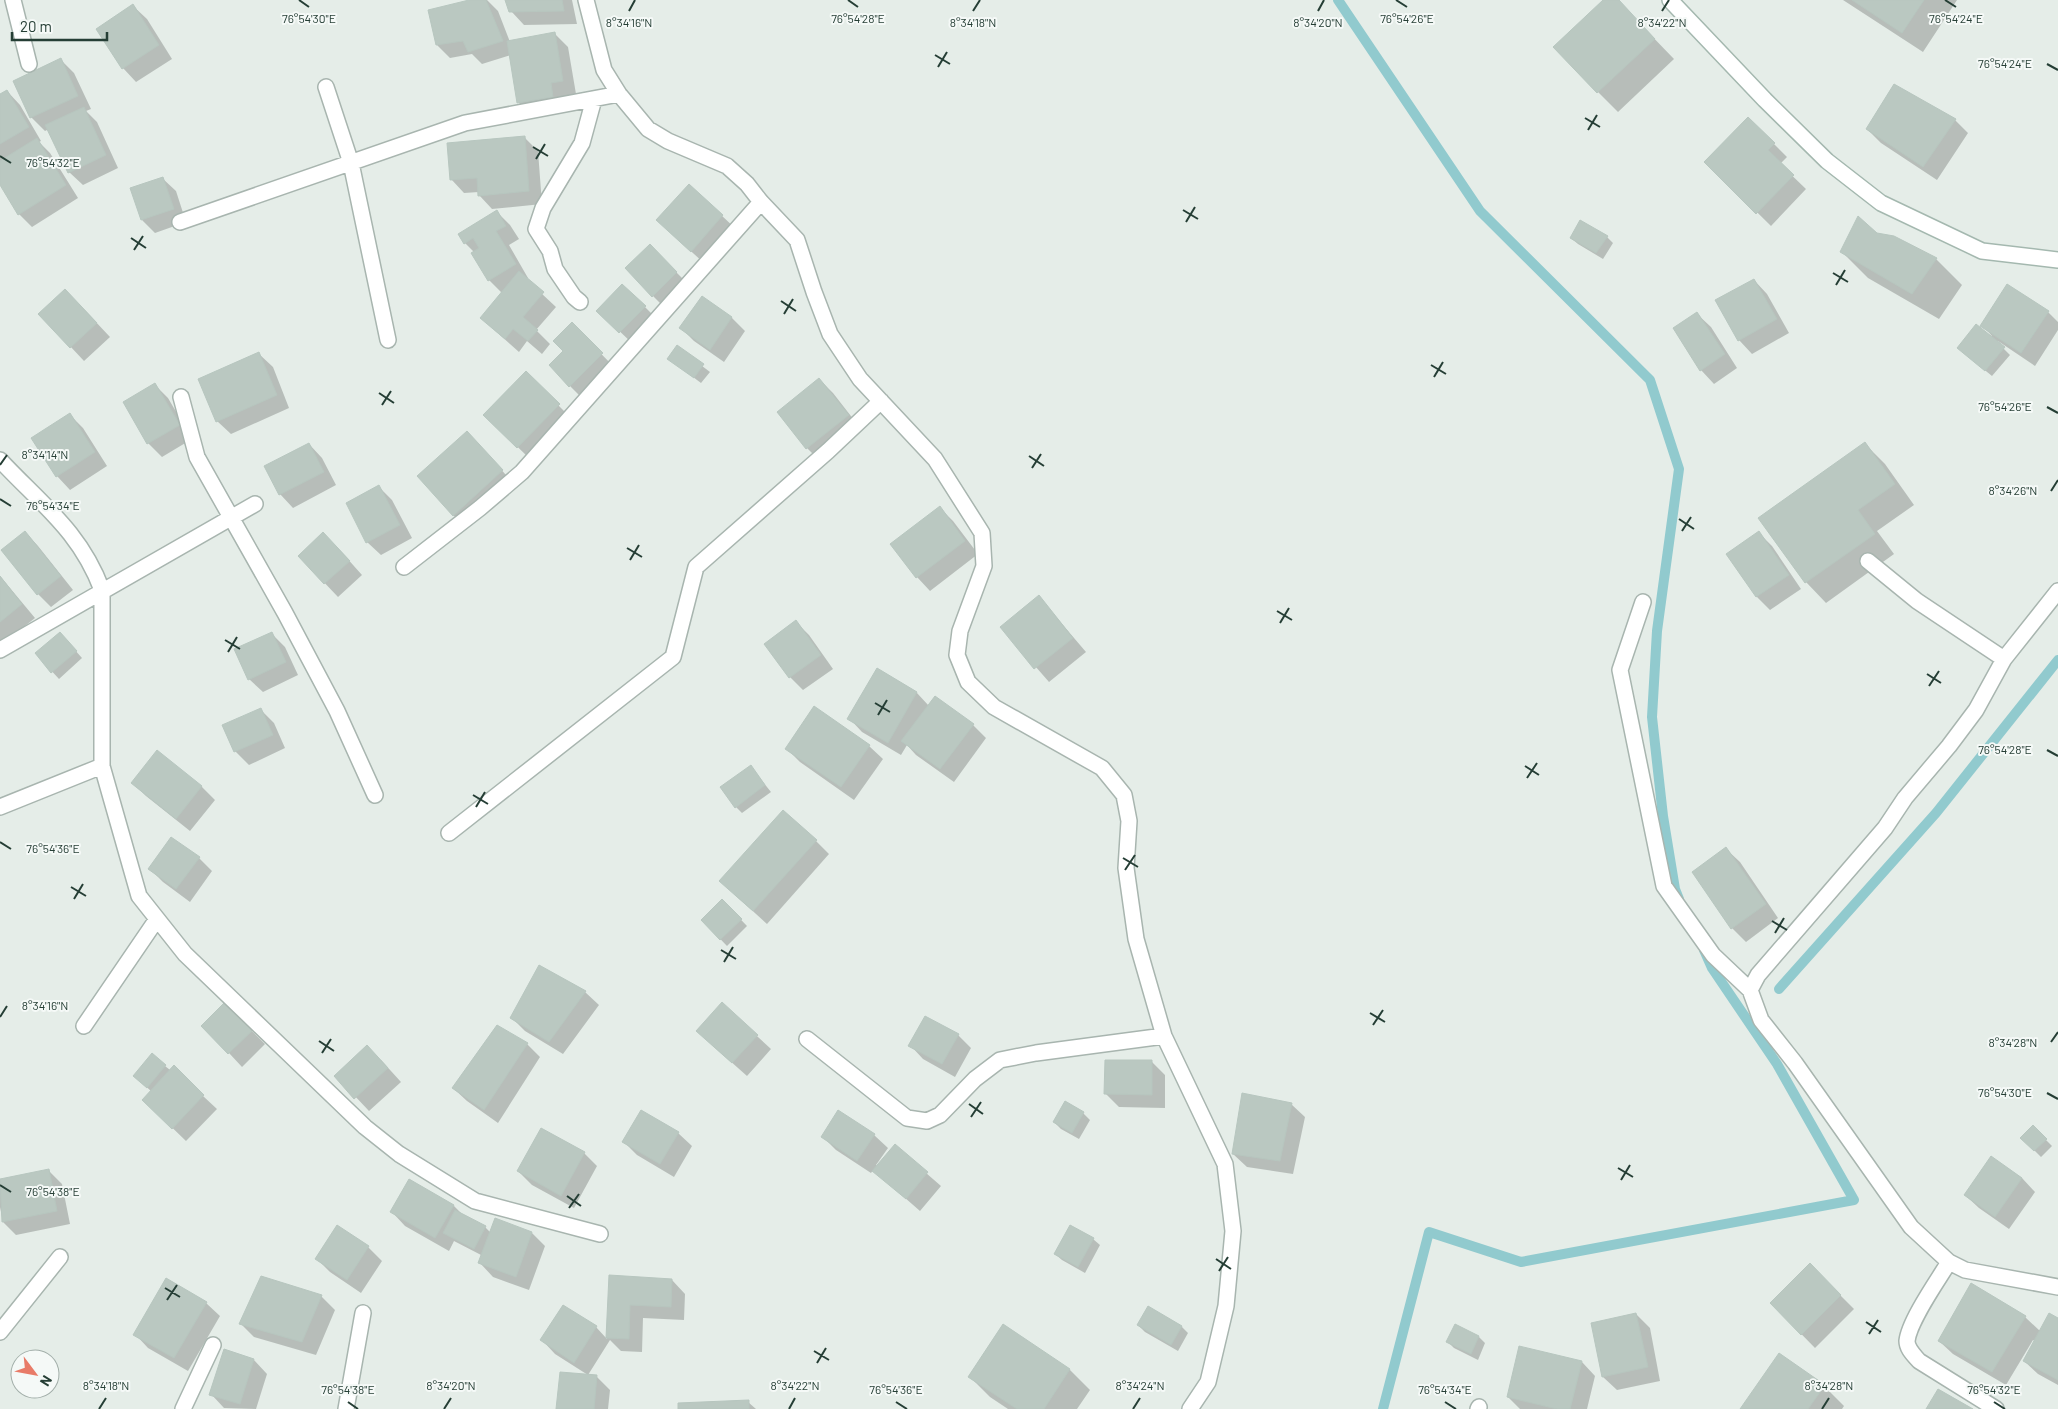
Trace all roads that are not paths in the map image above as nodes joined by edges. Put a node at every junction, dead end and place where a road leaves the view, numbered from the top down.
1 (14, 0) edge
2 (586, 0) edge
3 (1670, 0) edge
4 (29, 64) dead end
5 (326, 87) dead end
6 (619, 94) junction
7 (594, 99) junction
8 (351, 162) junction
9 (761, 202) junction
10 (180, 222) dead end
11 (2058, 260) edge
12 (580, 302) dead end
13 (388, 340) dead end
14 (181, 397) dead end
15 (882, 401) junction
16 (0, 460) edge
17 (255, 504) dead end
18 (231, 518) junction
19 (1868, 562) dead end
20 (404, 567) dead end
21 (102, 590) junction
22 (2058, 591) edge
23 (1642, 602) dead end
24 (0, 650) edge
25 (2004, 659) junction
26 (102, 766) junction
27 (375, 794) dead end
28 (0, 807) edge
29 (449, 833) dead end
30 (157, 919) junction
31 (1750, 990) junction
32 (84, 1026) dead end
33 (1164, 1036) junction
34 (807, 1039) dead end
35 (600, 1234) dead end
36 (60, 1256) dead end
37 (1949, 1262) junction
38 (2058, 1287) edge
39 (363, 1313) dead end
40 (0, 1332) edge
41 (213, 1345) dead end
42 (184, 1409) edge
43 (346, 1409) edge
44 (1190, 1409) edge
45 (1996, 1409) edge

1 - 4 street
2 - 6 street
3 - 11 street
5 - 8 street
6 - 7 street
6 - 9 street
7 - 8 street
7 - 12 street
8 - 10 street
8 - 13 street
9 - 15 street
9 - 20 street
14 - 18 street
15 - 29 street
15 - 33 street
16 - 21 street
17 - 18 street
18 - 21 street
18 - 27 street
19 - 25 street
21 - 24 street
21 - 26 street
22 - 25 street
23 - 31 street
25 - 31 street
26 - 28 street
26 - 30 street
30 - 32 street
30 - 35 street
31 - 37 street
33 - 34 street
33 - 44 street
36 - 40 street
37 - 38 street
37 - 45 street
39 - 43 street
41 - 42 street

